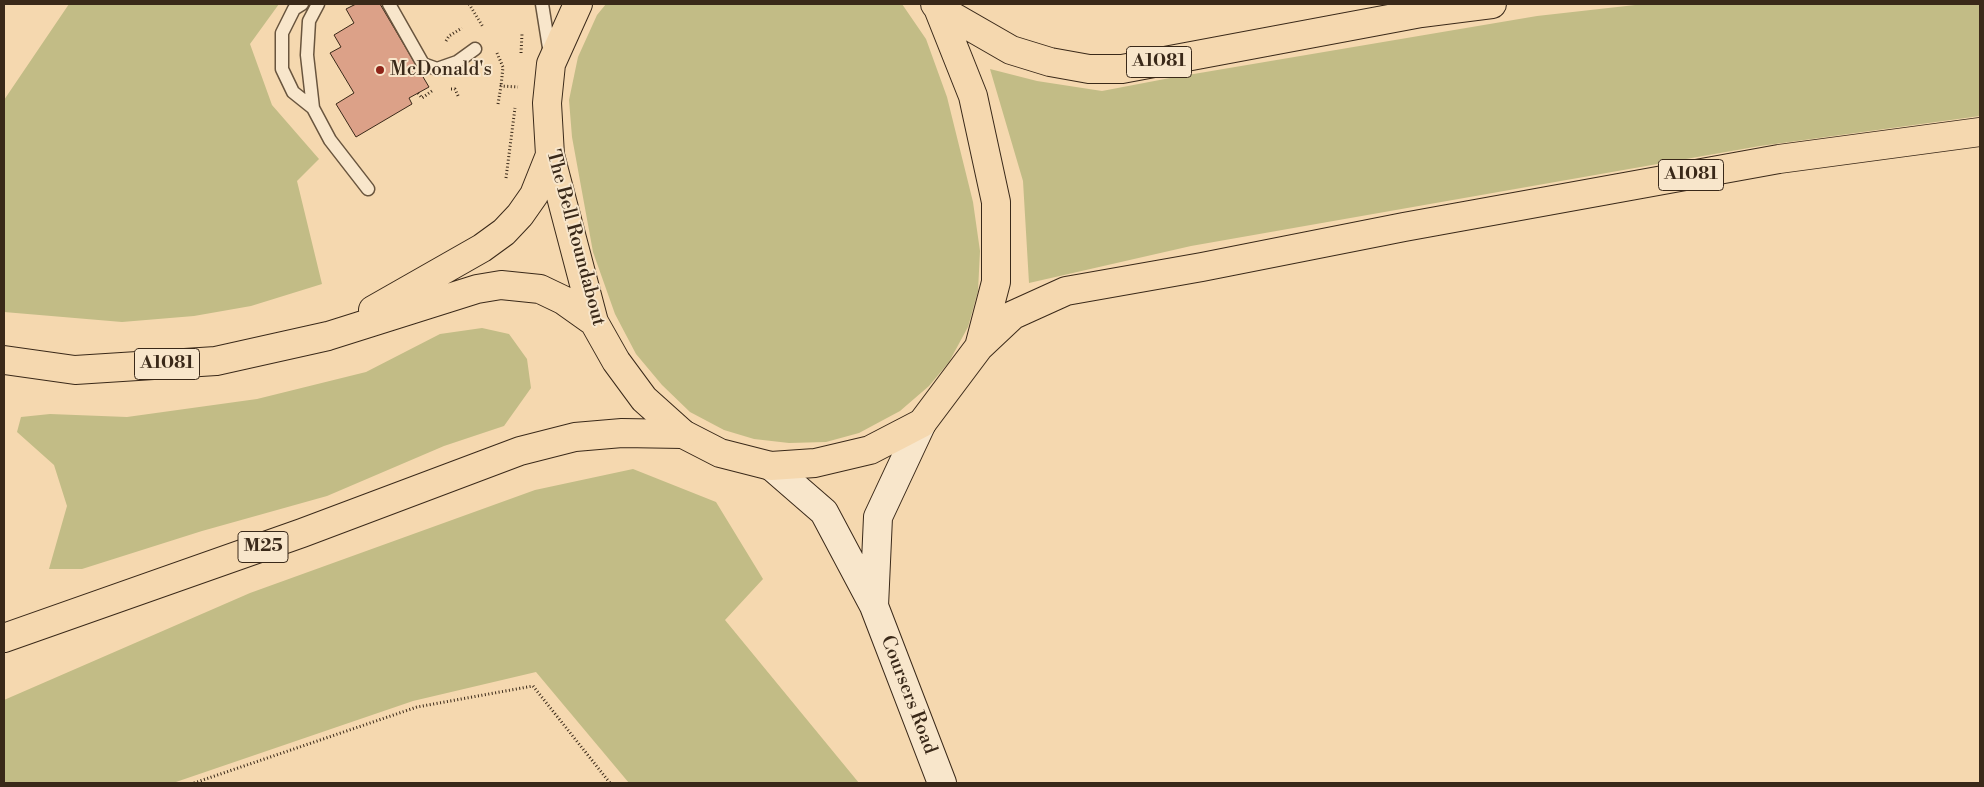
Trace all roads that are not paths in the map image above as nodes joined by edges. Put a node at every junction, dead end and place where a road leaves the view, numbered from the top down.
1 (302, 4) edge
2 (318, 4) edge
3 (388, 4) edge
4 (542, 4) edge
5 (578, 4) edge
6 (1492, 4) edge
7 (936, 6) edge
8 (474, 49) dead end
9 (551, 64) junction
10 (313, 108) junction
11 (1980, 132) edge
12 (550, 155) junction
13 (368, 189) dead end
14 (594, 322) junction
15 (328, 336) junction
16 (979, 347) junction
17 (4, 360) edge
18 (922, 423) junction
19 (683, 434) junction
20 (771, 466) junction
21 (874, 606) junction
22 (4, 638) edge
23 (942, 783) edge

1 - 10 lane
2 - 10 lane
3 - 8 lane
4 - 9 lane
5 - 9 main road, The Bell Roundabout
6 - 7 main road, A1081
7 - 16 main road, The Bell Roundabout
9 - 12 main road, The Bell Roundabout
10 - 13 lane
11 - 16 main road, A1081
12 - 14 main road, The Bell Roundabout
12 - 15 main road, A1081
14 - 15 main road, A1081
14 - 19 main road, The Bell Roundabout
15 - 17 main road, A1081
16 - 18 main road, The Bell Roundabout
18 - 20 main road, The Bell Roundabout
18 - 21 street, Coursers Road
19 - 20 main road, The Bell Roundabout
19 - 22 main road, M25
20 - 21 street, Coursers Road
21 - 23 street, Coursers Road

